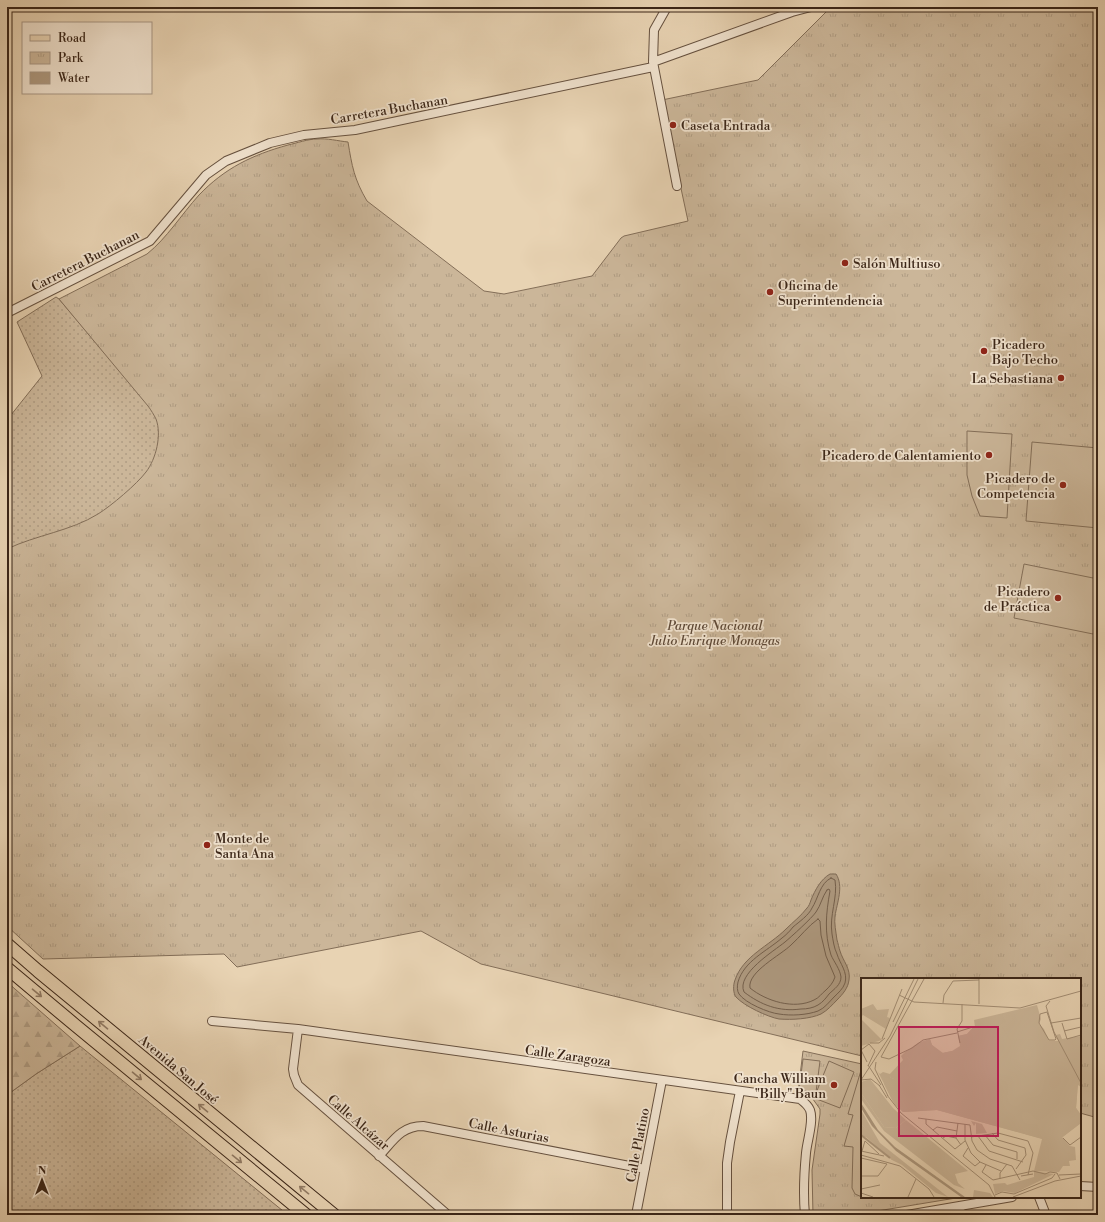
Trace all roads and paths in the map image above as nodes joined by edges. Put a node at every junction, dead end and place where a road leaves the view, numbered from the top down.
1 (667, 7) edge
2 (811, 7) edge
3 (653, 64) junction
4 (677, 186) dead end
5 (7, 313) edge
6 (7, 944) edge
7 (7, 968) edge
8 (212, 1021) dead end
9 (298, 1029) junction
10 (662, 1080) junction
11 (740, 1091) junction
12 (379, 1156) junction
13 (645, 1169) junction
14 (1081, 1186) edge
15 (1098, 1187) edge
16 (1006, 1198) edge
17 (1039, 1198) edge
18 (959, 1206) junction
19 (306, 1215) edge
20 (334, 1215) edge
21 (448, 1215) edge
22 (636, 1215) edge
23 (726, 1215) edge
24 (805, 1215) edge
25 (907, 1215) edge
26 (962, 1215) edge
27 (1046, 1215) edge

1 - 3 street
2 - 3 street, Carretera Buchanan
3 - 4 street
3 - 5 street, Carretera Buchanan
20 -> 6 main road, Avenida San José
7 -> 19 main road
8 - 9 street, Calle Zaragoza
9 - 10 street, Calle Zaragoza
9 - 12 street, Calle Alcázar
10 - 11 street, Calle Zaragoza
10 - 13 street, Calle Platino
11 - 23 street
11 - 24 street, Calle Zaragoza
12 - 13 street, Calle Asturias
12 - 21 street, Calle Alcázar
13 - 22 street, Calle Platino
14 - 15 street
16 - 18 street
17 - 27 street
18 - 25 street
18 - 26 street

